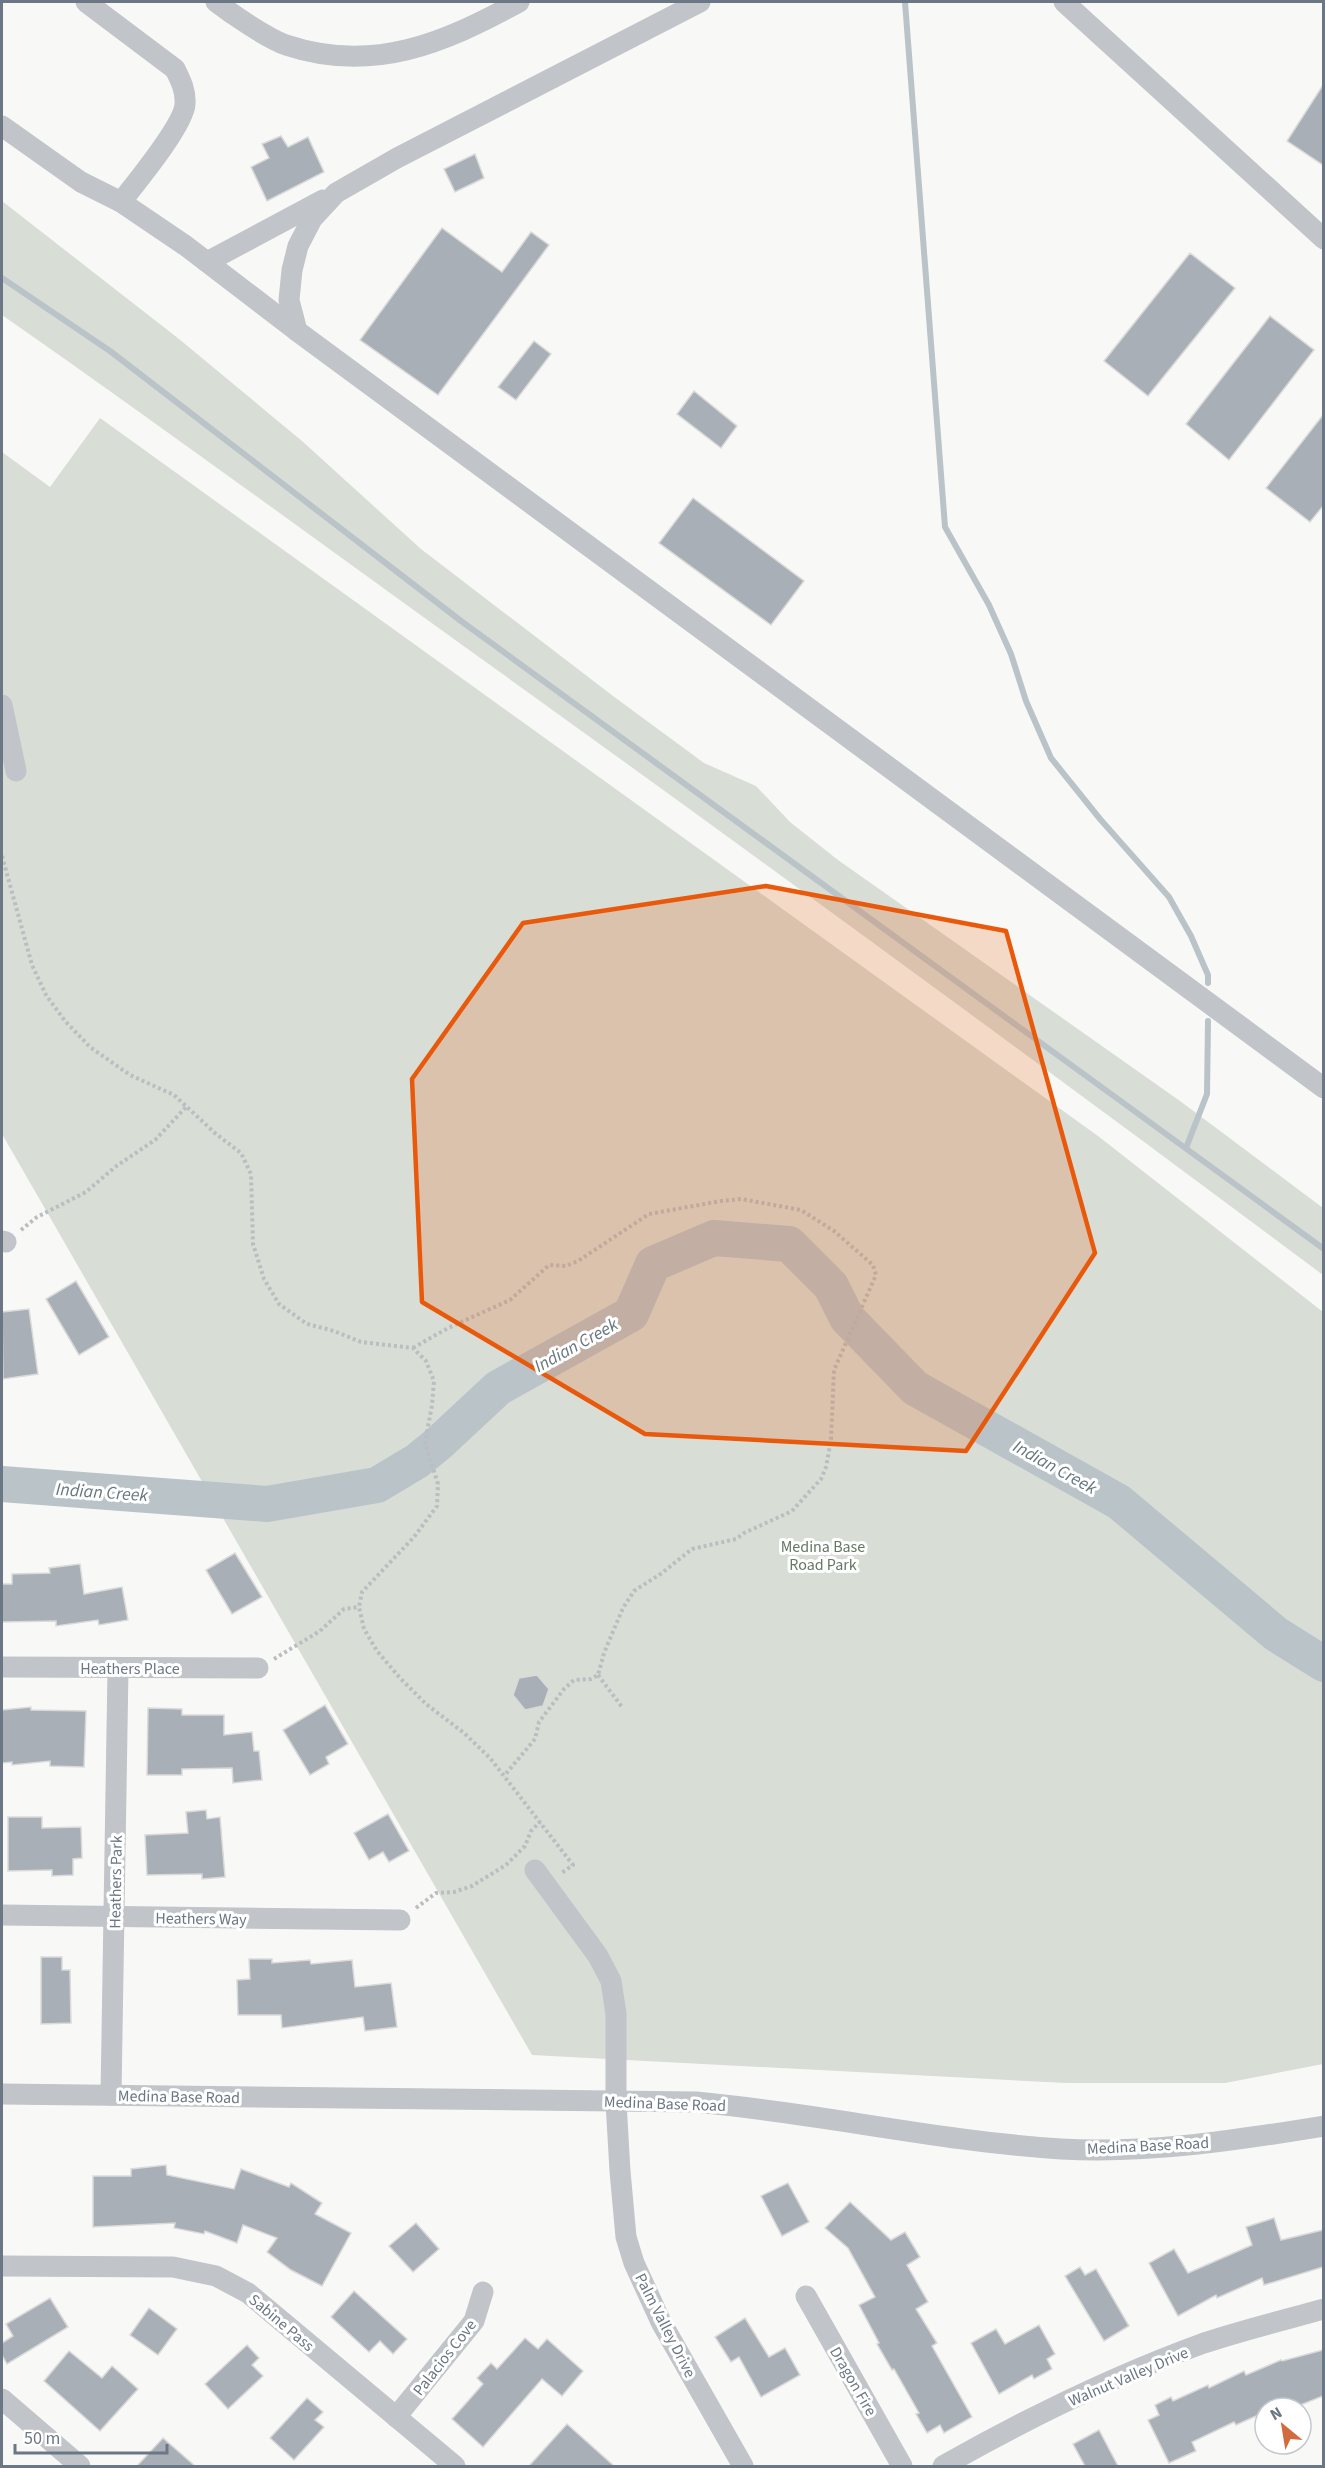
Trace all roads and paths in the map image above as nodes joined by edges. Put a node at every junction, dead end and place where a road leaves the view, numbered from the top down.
1 (86, 2) edge
2 (216, 2) edge
3 (519, 2) edge
4 (700, 2) edge
5 (1064, 2) edge
6 (2, 126) edge
7 (336, 193) junction
8 (121, 202) junction
9 (1323, 239) edge
10 (207, 262) junction
11 (297, 331) junction
12 (2, 705) edge
13 (16, 771) dead end
14 (2, 856) edge
15 (1323, 1088) edge
16 (187, 1106) junction
17 (4, 1241) edge
18 (413, 1348) junction
19 (359, 1607) junction
20 (2, 1667) edge
21 (118, 1668) junction
22 (258, 1668) joint
23 (597, 1676) junction
24 (622, 1707) dead end
25 (504, 1776) junction
26 (540, 1822) junction
27 (540, 1877) joint
28 (2, 1915) edge
29 (115, 1917) junction
30 (400, 1920) joint
31 (2, 2094) edge
32 (111, 2096) junction
33 (616, 2102) junction
34 (1323, 2126) edge
35 (2, 2266) edge
36 (483, 2292) dead end
37 (806, 2296) dead end
38 (1323, 2309) edge
39 (2, 2399) edge
40 (396, 2417) junction
41 (80, 2466) edge
42 (454, 2466) edge
43 (743, 2466) edge
44 (902, 2466) edge
45 (943, 2466) edge

1 - 8 street
2 - 3 street
4 - 7 street
5 - 9 street
6 - 8 street
7 - 10 street
7 - 11 street
8 - 10 street
10 - 11 street
11 - 15 street
12 - 13 street
14 - 16 path
16 - 17 path
16 - 18 path
18 - 19 path
18 - 23 path
19 - 22 path
19 - 25 path
20 - 21 street, Heathers Place
21 - 22 street, Heathers Place
21 - 29 street, Heathers Park
23 - 24 path
23 - 25 path
25 - 26 path
26 - 27 path
26 - 30 path
27 - 33 street, Palm Valley Drive
28 - 29 street, Heathers Way
29 - 30 street, Heathers Way
29 - 32 street, Heathers Park
31 - 32 street, Medina Base Road
32 - 33 street, Medina Base Road
33 - 34 street, Medina Base Road
33 - 43 street, Palm Valley Drive
35 - 40 street, Sabine Pass
36 - 40 street, Palacios Cove
37 - 44 street, Dragon Fire
38 - 45 street, Walnut Valley Drive
39 - 41 street
40 - 42 street, Sabine Pass

